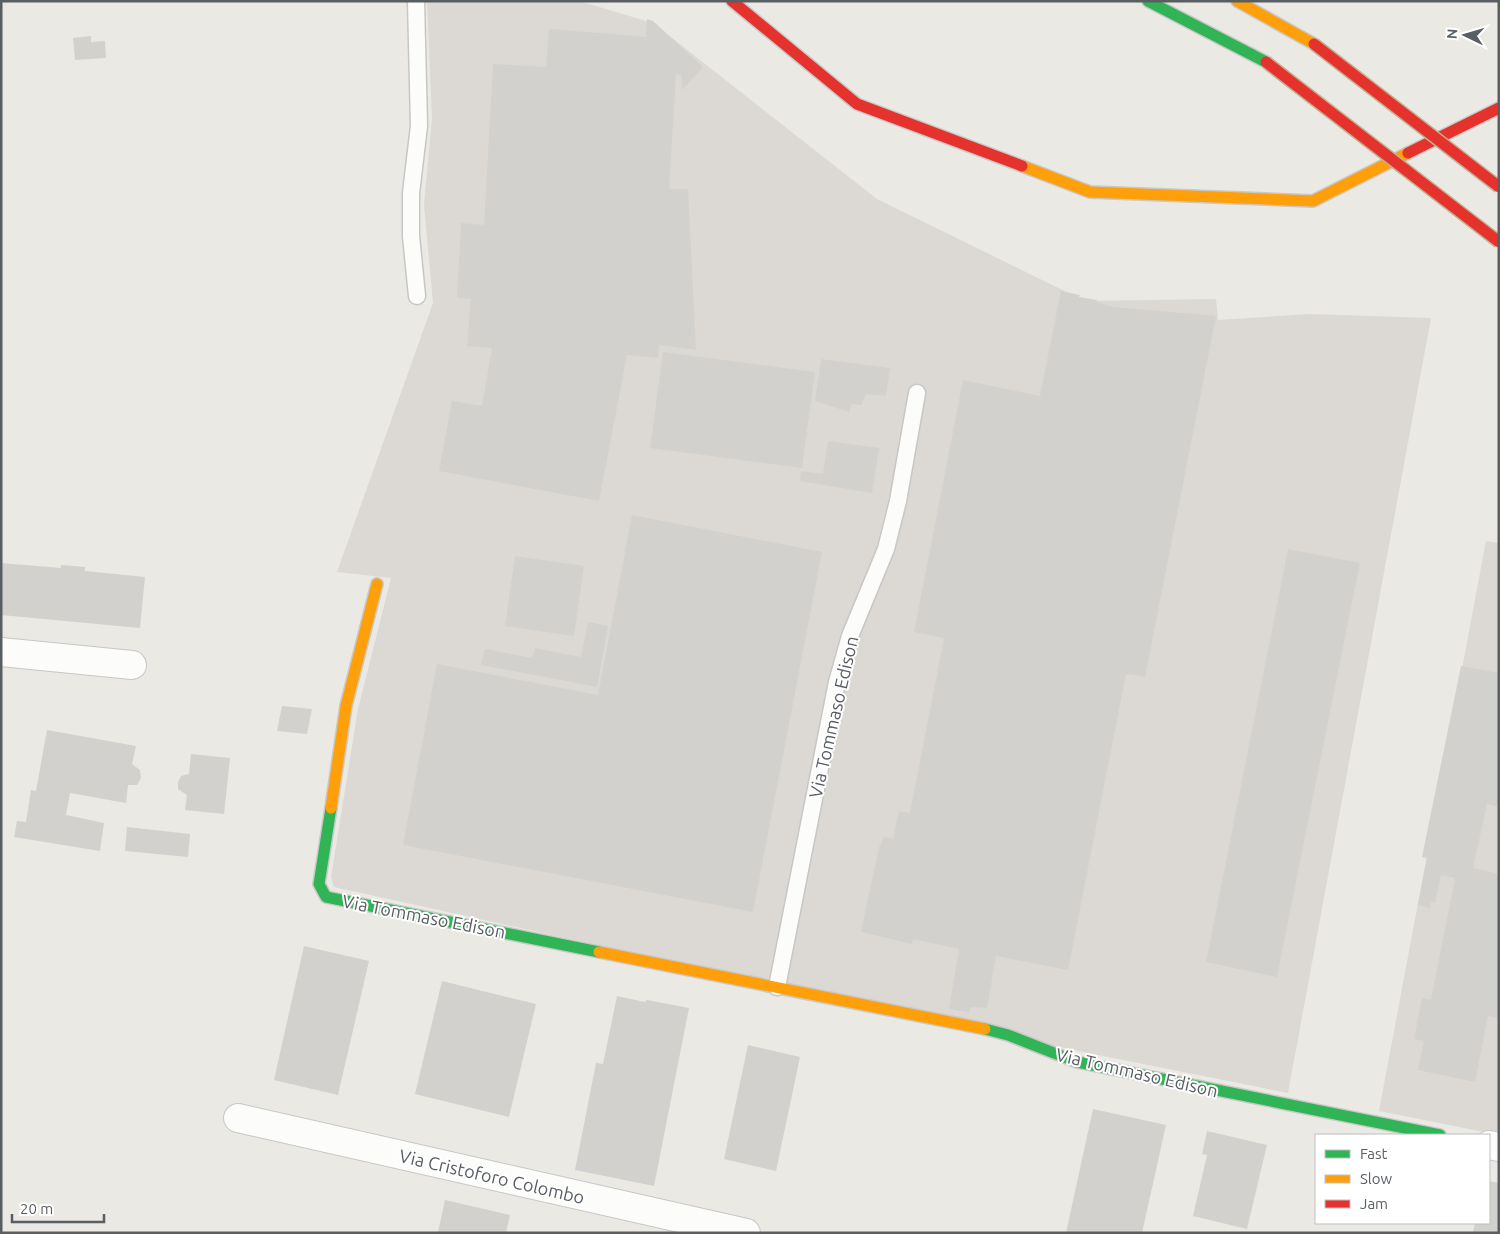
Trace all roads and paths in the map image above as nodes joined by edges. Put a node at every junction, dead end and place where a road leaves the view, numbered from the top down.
1 (416, 1) edge
2 (732, 1) edge
3 (1148, 1) edge
4 (1237, 1) edge
5 (1499, 108) edge
6 (1499, 187) edge
7 (1499, 242) edge
8 (416, 296) dead end
9 (917, 393) dead end
10 (377, 584) dead end
11 (1, 652) edge
12 (132, 666) dead end
13 (777, 987) junction
14 (238, 1118) dead end
15 (1435, 1134) edge
16 (678, 1225) edge
17 (746, 1233) edge

1 - 8 lane
2 - 5 main road
3 - 7 main road, bridge
4 - 6 main road, bridge
9 - 13 lane, Via Tommaso Edison
10 - 13 main road, Via Tommaso Edison
11 - 12 street
13 - 15 main road, Via Tommaso Edison
14 - 16 street, Via Cristoforo Colombo
16 - 17 street, Via Cristoforo Colombo

